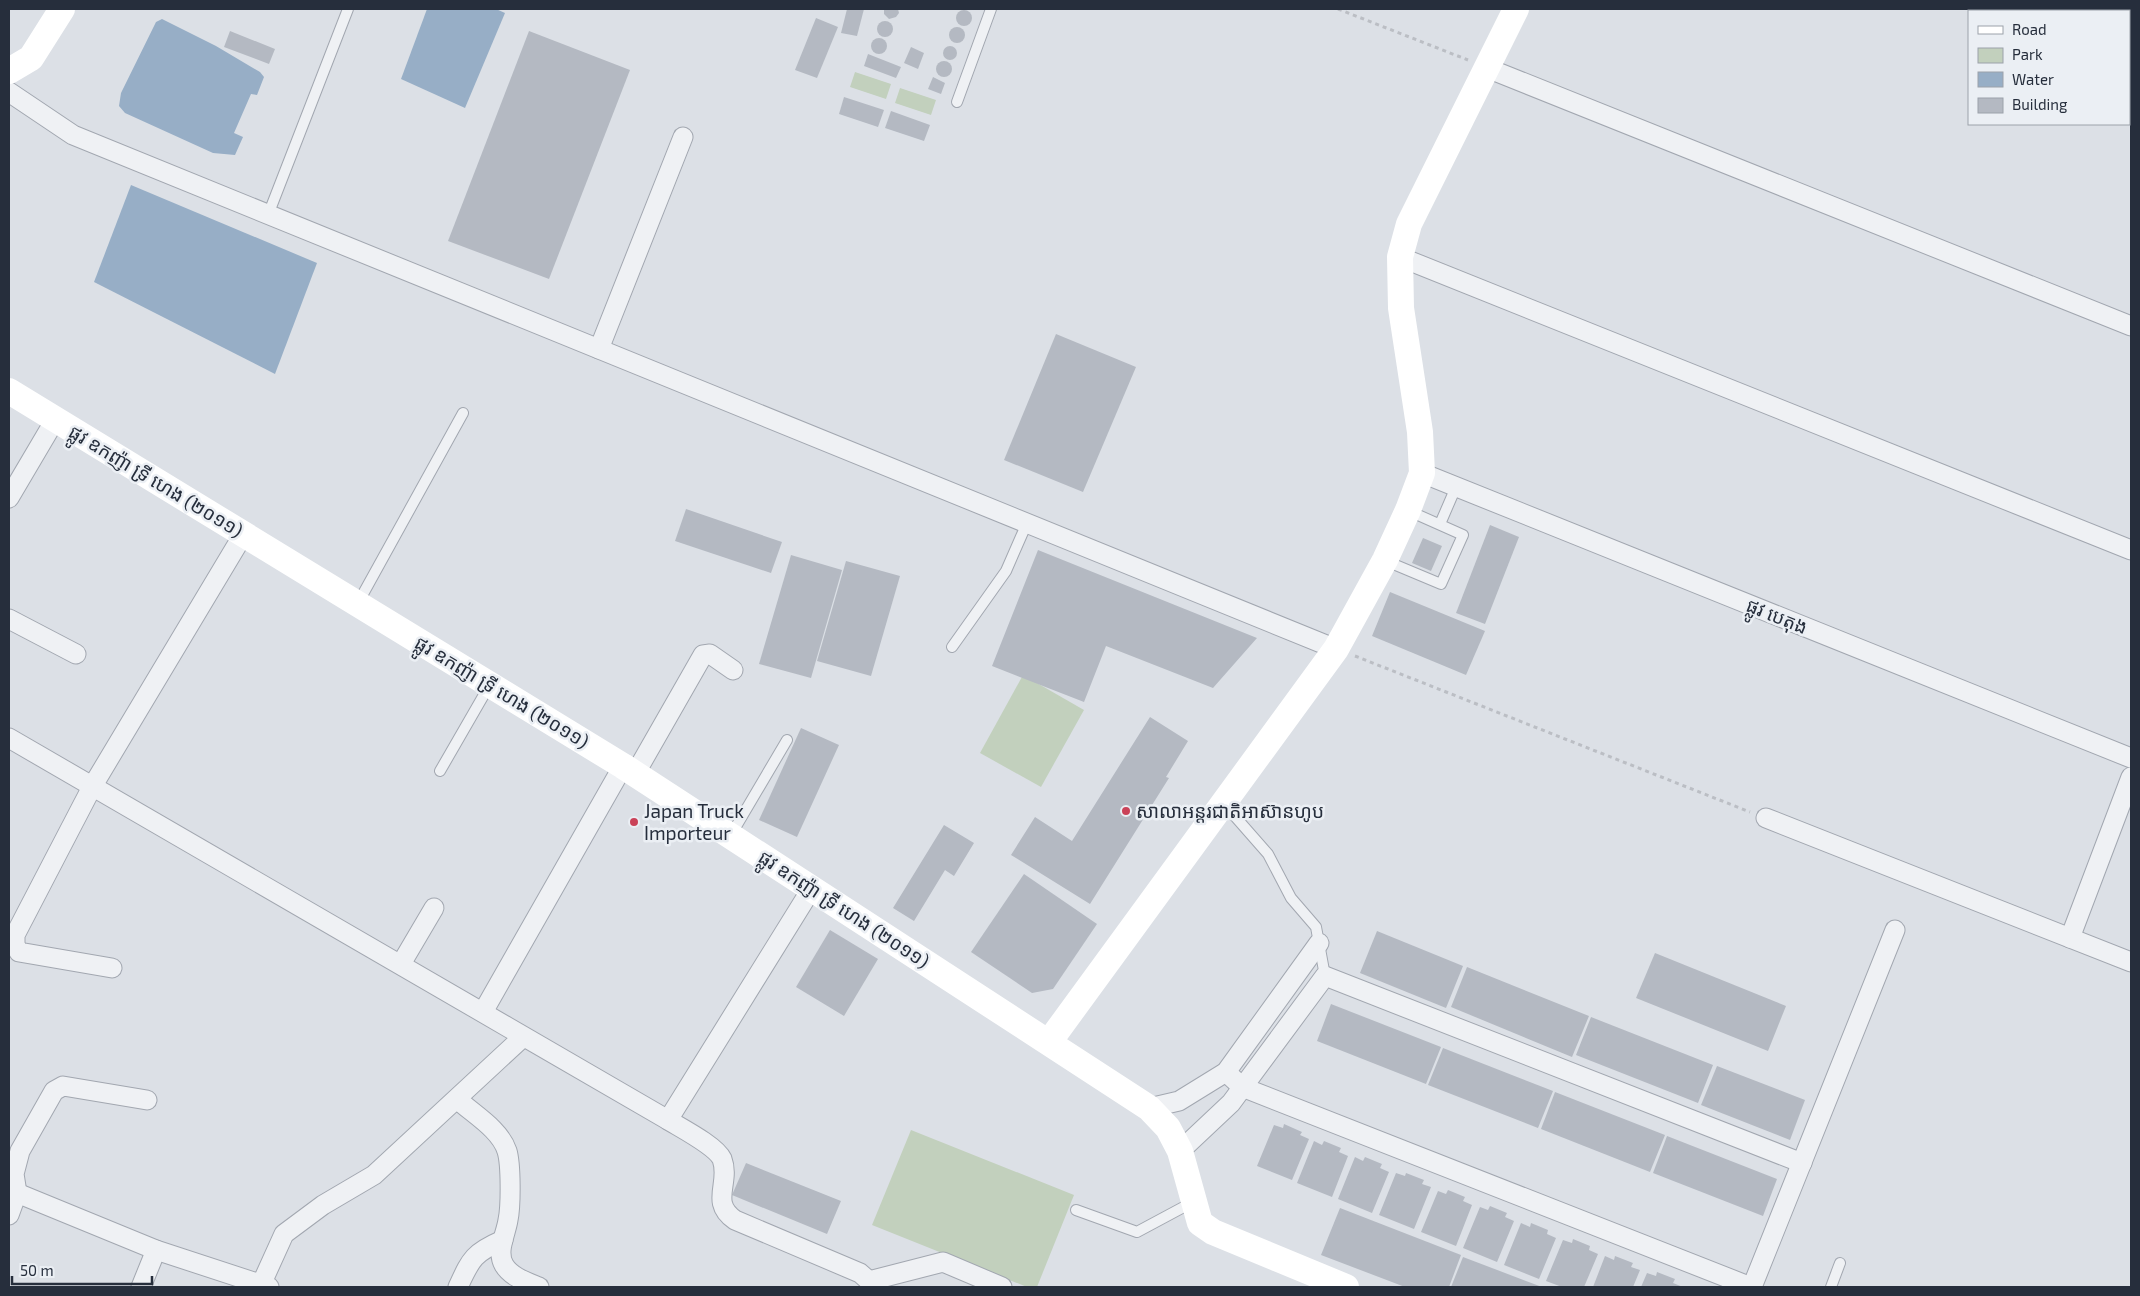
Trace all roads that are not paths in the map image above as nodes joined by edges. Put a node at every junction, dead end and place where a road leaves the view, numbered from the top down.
1 (62, 9) edge
2 (348, 9) edge
3 (991, 9) edge
4 (1516, 9) edge
5 (1487, 68) junction
6 (9, 71) edge
7 (9, 92) edge
8 (957, 102) dead end
9 (683, 137) dead end
10 (268, 215) junction
11 (1400, 257) junction
12 (2131, 326) edge
13 (599, 349) junction
14 (9, 391) edge
15 (463, 413) dead end
16 (55, 420) junction
17 (1422, 473) junction
18 (1456, 487) junction
19 (9, 498) edge
20 (1408, 510) junction
21 (1027, 523) junction
22 (1440, 524) junction
23 (244, 535) junction
24 (2131, 550) edge
25 (1385, 560) junction
26 (358, 604) junction
27 (9, 619) edge
28 (952, 647) dead end
29 (1336, 649) junction
30 (76, 654) dead end
31 (733, 670) dead end
32 (490, 685) junction
33 (9, 738) edge
34 (787, 740) dead end
35 (2131, 758) edge
36 (629, 770) junction
37 (440, 771) dead end
38 (2131, 777) edge
39 (92, 786) junction
40 (1223, 803) junction
41 (1766, 818) road end
42 (731, 836) junction
43 (812, 888) junction
44 (434, 908) dead end
45 (1894, 930) dead end
46 (2070, 938) junction
47 (1319, 943) junction
48 (2131, 962) edge
49 (401, 964) junction
50 (112, 968) dead end
51 (1325, 976) junction
52 (484, 1012) junction
53 (523, 1037) junction
54 (1049, 1042) junction
55 (1226, 1072) junction
56 (1242, 1087) junction
57 (457, 1099) junction
58 (147, 1100) dead end
59 (1149, 1108) junction
60 (668, 1120) junction
61 (1180, 1152) junction
62 (1802, 1163) junction
63 (17, 1193) junction
64 (1193, 1202) junction
65 (1076, 1210) dead end
66 (9, 1215) edge
67 (502, 1240) junction
68 (156, 1250) junction
69 (1840, 1263) dead end
70 (870, 1284) edge
71 (264, 1286) edge
72 (141, 1287) edge
73 (458, 1287) edge
74 (539, 1287) edge
75 (1002, 1287) edge
76 (1346, 1287) edge
77 (1752, 1287) edge
78 (1831, 1287) edge

1 - 6 main road
2 - 10 lane
3 - 8 lane
4 - 5 main road
5 - 11 main road
5 - 12 street
7 - 10 street
9 - 13 street
10 - 13 street
11 - 17 main road
11 - 24 street
13 - 21 street
14 - 16 main road, ផ្លូវ ឧកញ៉ា ទ្រី ហេង (២០១១)
15 - 26 lane
16 - 19 street
16 - 23 main road, ផ្លូវ ឧកញ៉ា ទ្រី ហេង (២០១១)
17 - 18 street, ផ្លូវ បេតុង
17 - 20 main road
18 - 22 lane
18 - 35 street, ផ្លូវ បេតុង
20 - 22 lane
20 - 25 main road
21 - 28 lane
21 - 29 street
22 - 25 lane
23 - 26 main road, ផ្លូវ ឧកញ៉ា ទ្រី ហេង (២០១១)
23 - 39 street
25 - 29 main road
26 - 32 main road, ផ្លូវ ឧកញ៉ា ទ្រី ហេង (២០១១)
27 - 30 street
29 - 40 main road
31 - 36 street
32 - 36 main road, ផ្លូវ ឧកញ៉ា ទ្រី ហេង (២០១១)
32 - 37 lane
33 - 39 street
34 - 42 lane
36 - 42 main road, ផ្លូវ ឧកញ៉ា ទ្រី ហេង (២០១១)
36 - 52 street
38 - 46 street
39 - 49 street
39 - 50 street
40 - 47 lane
40 - 54 main road
41 - 46 street
42 - 43 main road, ផ្លូវ ឧកញ៉ា ទ្រី ហេង (២០១១)
43 - 54 main road, ផ្លូវ ឧកញ៉ា ទ្រី ហេង (២០១១)
43 - 60 street
44 - 49 street
45 - 62 street
46 - 48 street
47 - 51 lane
47 - 55 street
49 - 52 street
51 - 56 street
51 - 62 street
52 - 53 street
53 - 57 street
53 - 60 street
54 - 59 main road, ផ្លូវ ឧកញ៉ា ទ្រី ហេង (២០១១)
55 - 56 street
55 - 59 street
56 - 61 street
56 - 77 street
57 - 67 street
57 - 71 street
58 - 63 street
59 - 61 main road, ផ្លូវ ឧកញ៉ា ទ្រី ហេង (២០១១)
60 - 70 street
61 - 64 main road, ផ្លូវ ឧកញ៉ា ទ្រី ហេង (២០១១)
62 - 77 street
63 - 66 street
63 - 68 street
64 - 65 lane
64 - 76 main road, ផ្លូវ ឧកញ៉ា ទ្រី ហេង (២០១១)
67 - 73 street
67 - 74 street
68 - 71 street
68 - 72 street
69 - 78 lane
70 - 75 street

